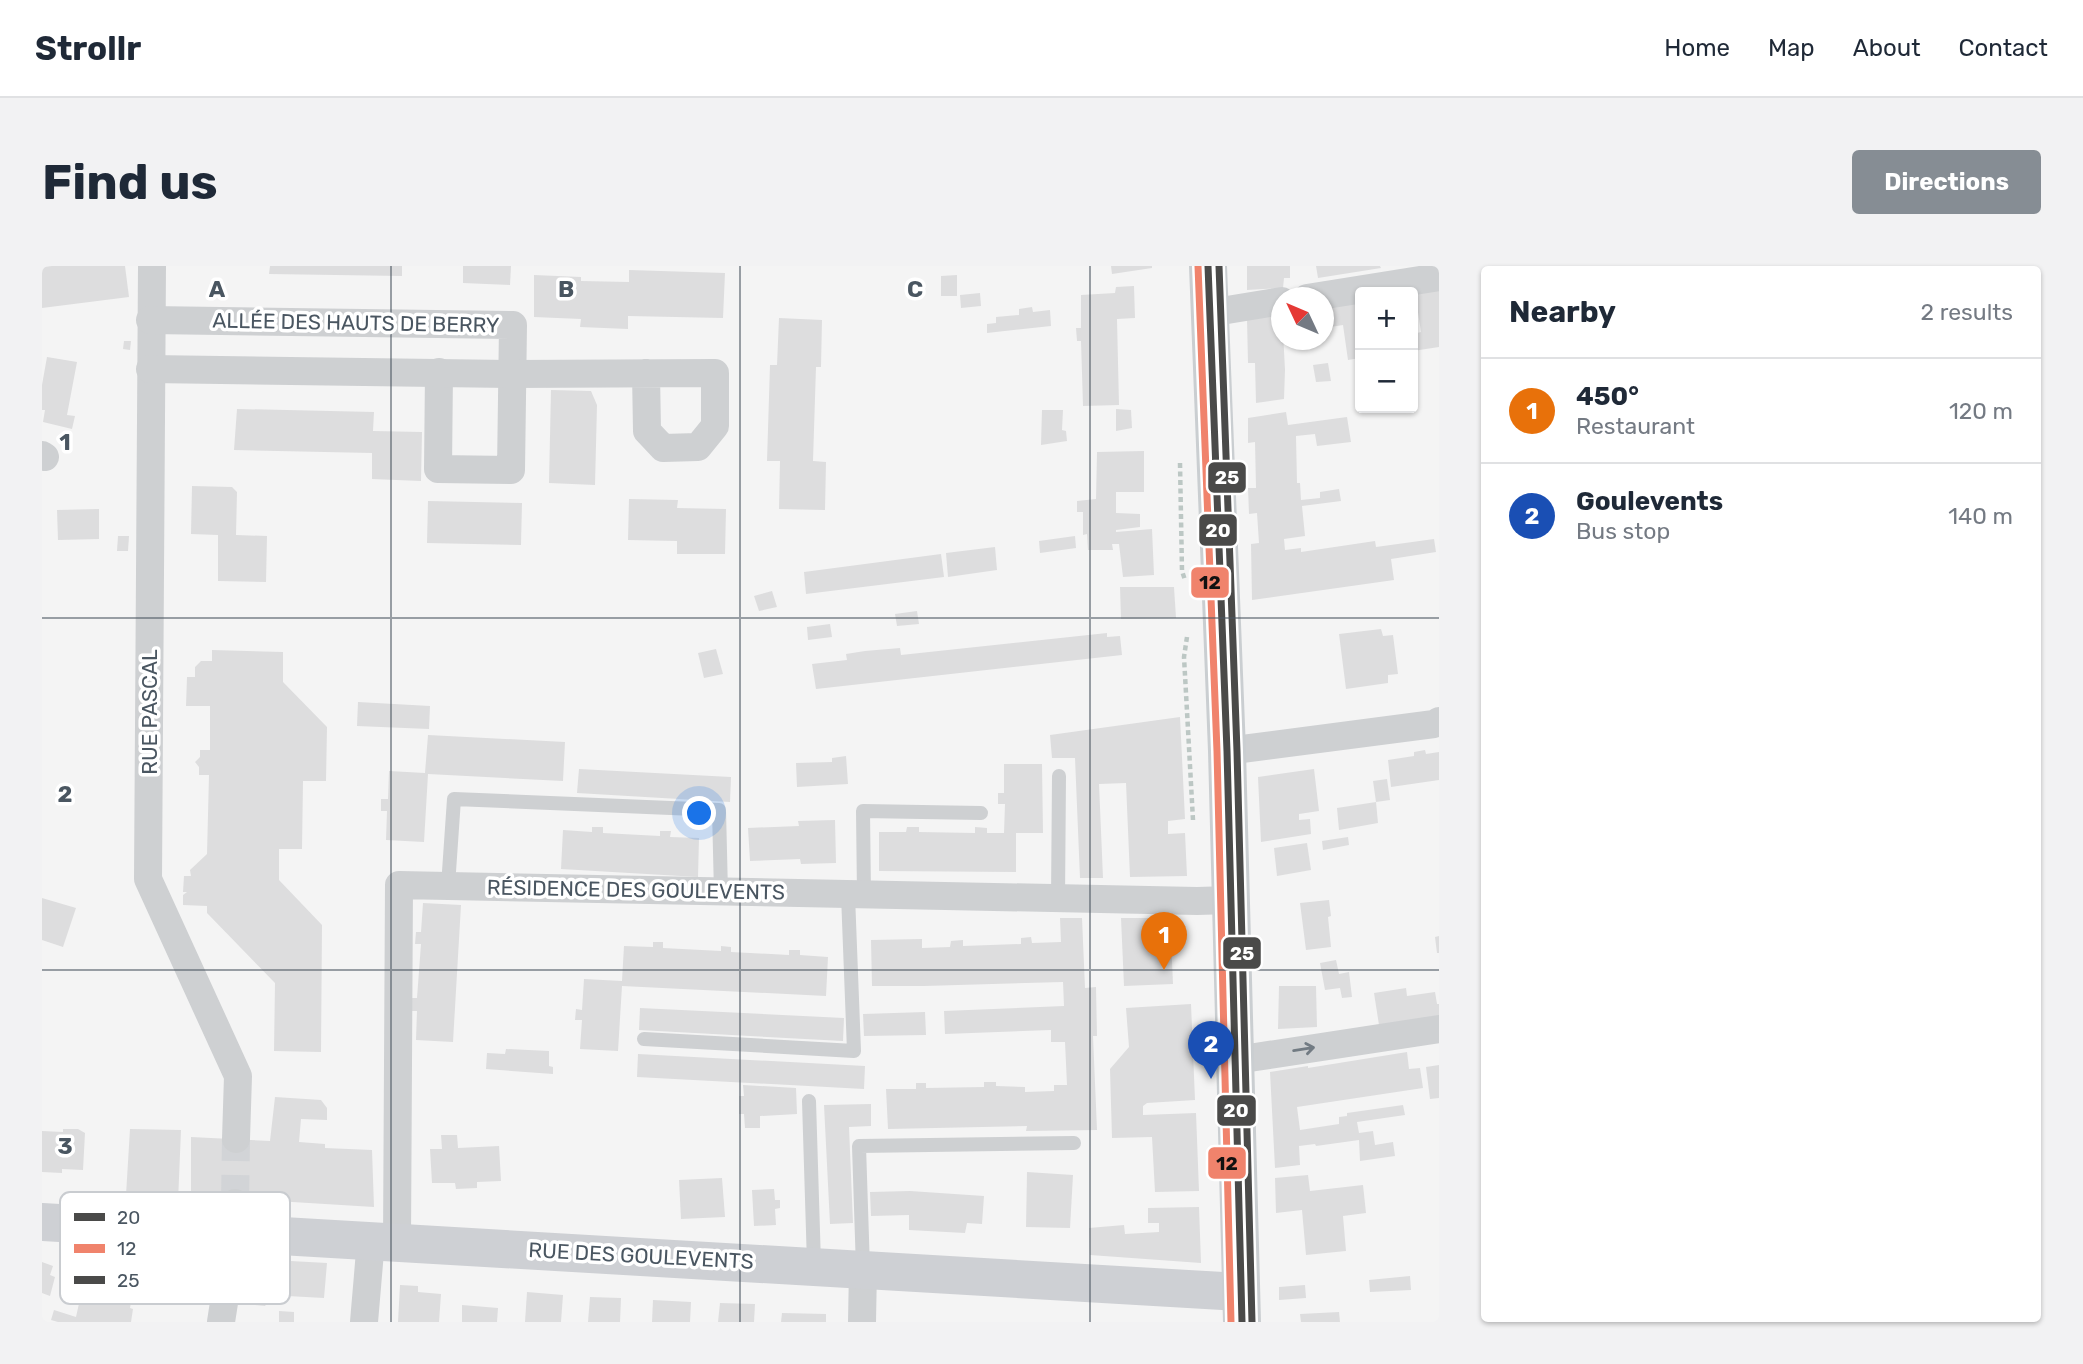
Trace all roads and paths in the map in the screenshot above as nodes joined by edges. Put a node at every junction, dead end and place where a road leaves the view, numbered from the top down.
1 (152, 266) edge
2 (1208, 266) edge
3 (1439, 277) edge
4 (1334, 294) edge
5 (1271, 303) edge
6 (1209, 313) junction
7 (150, 320) junction
8 (150, 369) junction
9 (439, 372) junction
10 (646, 373) dead end
11 (512, 374) junction
12 (1439, 721) edge
13 (1227, 751) junction
14 (1059, 776) dead end
15 (982, 813) dead end
16 (448, 886) junction
17 (721, 892) junction
18 (856, 895) junction
19 (1058, 899) junction
20 (1230, 900) junction
21 (1439, 1029) edge
22 (643, 1039) dead end
23 (1236, 1059) junction
24 (809, 1101) dead end
25 (236, 1139) tunnel mouth
26 (1074, 1143) dead end
27 (42, 1222) edge
28 (60, 1222) edge
29 (290, 1226) edge
30 (384, 1241) junction
31 (814, 1266) junction
32 (863, 1269) junction
33 (223, 1304) edge
34 (1241, 1307) edge
35 (221, 1322) edge
36 (363, 1322) edge
37 (862, 1322) edge

1 - 7 street, RUE PASCAL
2 - 6 main road
3 - 4 street
5 - 6 street
6 - 13 main road
7 - 8 street, RUE PASCAL
7 - 11 street, ALLÉE DES HAUTS DE BERRY
8 - 9 street
8 - 25 street, RUE PASCAL
9 - 11 street
9 - 11 street, ALLÉE DES HAUTS DE BERRY
10 - 11 street
12 - 13 street
13 - 20 main road
14 - 19 lane
15 - 18 lane
16 - 17 street, RÉSIDENCE DES GOULEVENTS
16 - 17 lane
16 - 30 street, RÉSIDENCE DES GOULEVENTS
17 - 18 street, RÉSIDENCE DES GOULEVENTS
18 - 19 street, RÉSIDENCE DES GOULEVENTS
18 - 22 lane
19 - 20 street, RÉSIDENCE DES GOULEVENTS
20 - 23 main road
23 -> 21 street
23 - 34 main road
24 - 31 lane
26 - 32 lane
27 - 28 street, RUE DES GOULEVENTS
29 - 30 street, RUE DES GOULEVENTS
30 - 31 street, RUE DES GOULEVENTS
30 - 36 street
31 - 32 street, RUE DES GOULEVENTS
32 - 34 street, RUE DES GOULEVENTS
32 - 37 street
33 - 35 street

